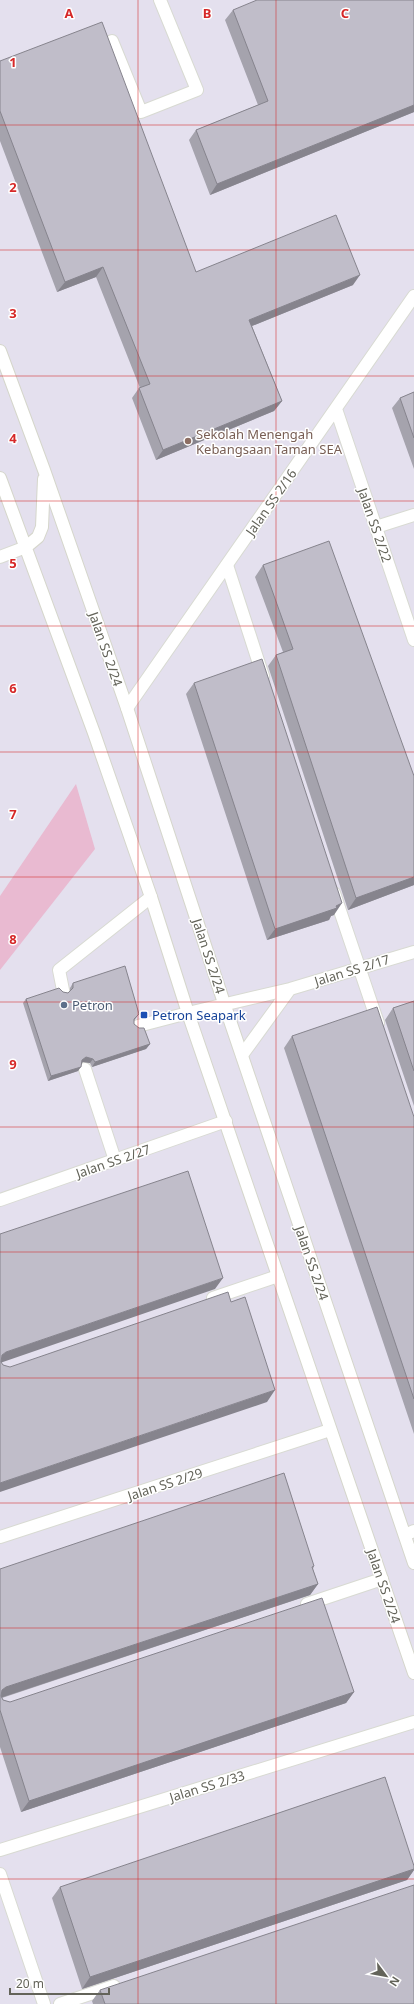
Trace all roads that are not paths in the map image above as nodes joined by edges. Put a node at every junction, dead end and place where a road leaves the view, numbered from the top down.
1 (160, 0) edge
2 (112, 41) dead end
3 (414, 296) edge
4 (0, 351) edge
5 (336, 409) junction
6 (44, 470) junction
7 (0, 478) edge
8 (414, 515) edge
9 (376, 528) junction
10 (26, 547) junction
11 (0, 557) edge
12 (227, 565) junction
13 (414, 640) edge
14 (267, 686) edge
15 (127, 708) junction
16 (332, 884) edge
17 (151, 896) junction
18 (414, 952) edge
19 (359, 967) junction
20 (290, 989) junction
21 (63, 990) edge
22 (224, 1003) junction
23 (188, 1013) junction
24 (138, 1026) edge
25 (382, 1033) edge
26 (242, 1055) junction
27 (85, 1069) dead end
28 (226, 1121) junction
29 (115, 1160) junction
30 (0, 1200) edge
31 (278, 1276) junction
32 (203, 1302) edge
33 (330, 1430) junction
34 (409, 1533) edge
35 (0, 1538) edge
36 (414, 1562) edge
37 (382, 1579) junction
38 (292, 1609) edge
39 (414, 1673) edge
40 (414, 1722) edge
41 (0, 1850) edge
42 (0, 1874) edge
43 (128, 1982) edge
44 (44, 2004) edge
45 (60, 2004) edge

1 - 2 main road
3 - 5 main road, Jalan SS 2/16
4 - 6 main road, Jalan SS 2/24
5 - 9 main road, Jalan SS 2/22
5 - 12 main road, Jalan SS 2/16
6 - 10 main road
6 - 15 main road, Jalan SS 2/24
7 - 10 main road, Jalan SS 2/24
8 - 9 main road
9 - 13 main road, Jalan SS 2/22
10 - 11 main road
10 - 17 main road, Jalan SS 2/24
12 - 14 main road
12 - 15 main road, Jalan SS 2/16
15 - 22 main road, Jalan SS 2/24
16 - 19 main road
17 - 21 main road
17 - 23 main road, Jalan SS 2/24
18 - 19 main road, Jalan SS 2/17
19 - 20 main road, Jalan SS 2/17
19 - 25 main road
20 - 22 main road, Jalan SS 2/17
20 - 26 main road
22 - 23 main road, Jalan SS 2/17
22 - 26 main road, Jalan SS 2/24
23 - 24 main road, Jalan SS 2/17
23 - 28 main road, Jalan SS 2/24
26 - 34 main road, Jalan SS 2/24
27 - 29 main road
28 - 29 main road, Jalan SS 2/27
28 - 31 main road, Jalan SS 2/24
29 - 30 main road, Jalan SS 2/27
31 - 32 main road
31 - 33 main road, Jalan SS 2/24
33 - 35 main road, Jalan SS 2/29
33 - 37 main road, Jalan SS 2/24
34 - 36 main road, Jalan SS 2/24
37 - 38 main road
37 - 39 main road, Jalan SS 2/24
40 - 41 main road, Jalan SS 2/33
42 - 44 main road
43 - 45 main road

